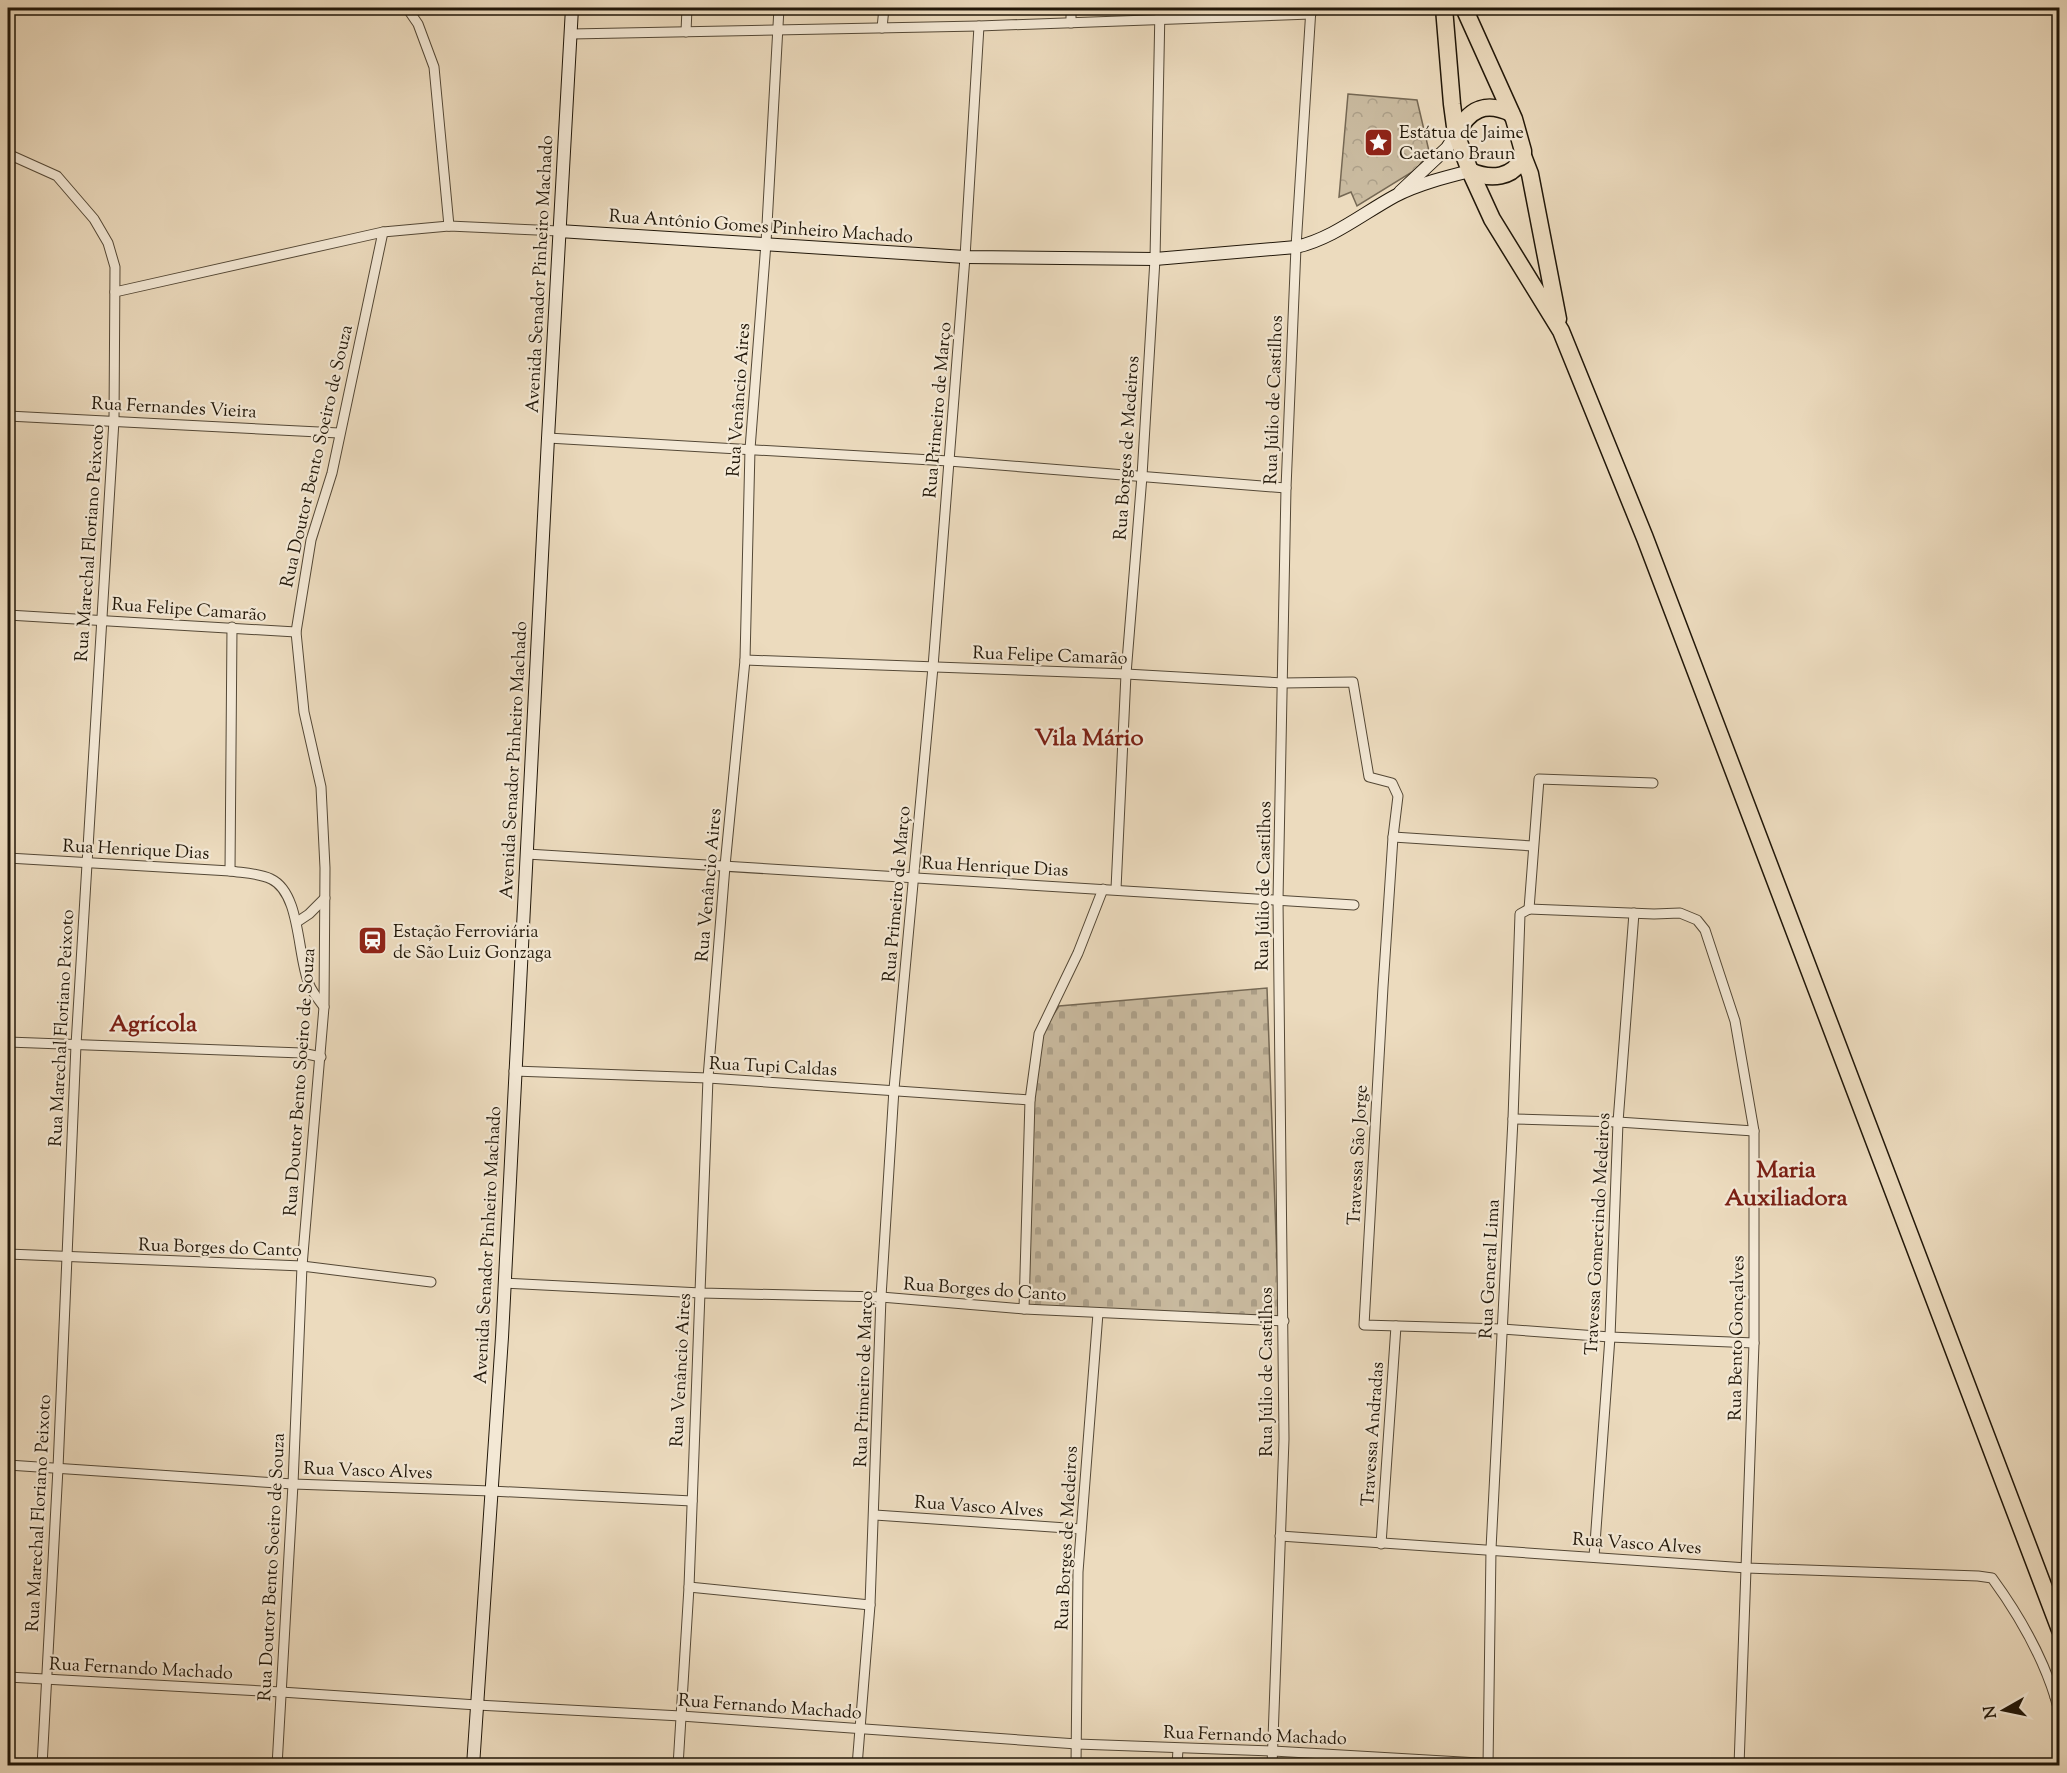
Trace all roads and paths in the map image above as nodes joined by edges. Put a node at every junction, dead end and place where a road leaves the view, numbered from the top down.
1 (407, 8) edge
2 (573, 8) edge
3 (687, 8) edge
4 (779, 8) edge
5 (884, 8) edge
6 (1071, 8) edge
7 (1160, 8) edge
8 (1444, 8) edge
9 (1464, 8) edge
10 (1311, 11) edge
11 (1160, 18) junction
12 (1071, 23) junction
13 (979, 26) junction
14 (882, 28) junction
15 (778, 30) junction
16 (686, 32) junction
17 (571, 34) junction
18 (1511, 113) junction
19 (1456, 134) junction
20 (8, 154) edge
21 (1523, 156) junction
22 (1470, 171) junction
23 (1397, 195) junction
24 (448, 226) junction
25 (559, 231) junction
26 (384, 232) junction
27 (766, 243) junction
28 (1296, 247) junction
29 (965, 257) junction
30 (1155, 259) junction
31 (115, 292) junction
32 (1561, 331) junction
33 (8, 416) edge
34 (114, 420) junction
35 (339, 433) junction
36 (548, 438) junction
37 (750, 449) junction
38 (949, 461) junction
39 (1142, 477) junction
40 (1286, 488) junction
41 (8, 615) edge
42 (101, 620) junction
43 (232, 627) junction
44 (296, 632) junction
45 (745, 660) junction
46 (933, 667) junction
47 (1126, 674) junction
48 (1353, 682) joint
49 (1283, 683) junction
50 (1653, 783) dead end
51 (1393, 837) junction
52 (1533, 846) junction
53 (527, 854) junction
54 (8, 858) edge
55 (87, 862) junction
56 (725, 866) junction
57 (230, 871) junction
58 (914, 878) junction
59 (1102, 889) junction
60 (1116, 890) junction
61 (325, 898) junction
62 (1278, 900) junction
63 (1354, 905) dead end
64 (1529, 909) junction
65 (1634, 913) junction
66 (297, 922) junction
67 (324, 1007) junction
68 (8, 1042) edge
69 (76, 1046) junction
70 (321, 1057) junction
71 (514, 1071) junction
72 (708, 1078) junction
73 (894, 1089) junction
74 (1030, 1100) junction
75 (1514, 1119) junction
76 (1618, 1122) junction
77 (1754, 1131) junction
78 (8, 1254) edge
79 (66, 1257) junction
80 (302, 1266) junction
81 (430, 1282) dead end
82 (504, 1283) junction
83 (701, 1293) junction
84 (881, 1298) junction
85 (1024, 1309) junction
86 (1098, 1312) junction
87 (1284, 1321) junction
88 (1396, 1326) junction
89 (1502, 1329) junction
90 (1610, 1337) junction
91 (1754, 1343) junction
92 (8, 1465) edge
93 (58, 1468) junction
94 (293, 1484) junction
95 (491, 1491) junction
96 (692, 1502) junction
97 (875, 1515) junction
98 (1081, 1529) junction
99 (1280, 1536) junction
100 (1381, 1544) junction
101 (1491, 1549) junction
102 (1594, 1557) junction
103 (1747, 1568) junction
104 (689, 1587) junction
105 (870, 1605) junction
106 (2060, 1630) edge
107 (8, 1677) edge
108 (46, 1679) junction
109 (281, 1692) junction
110 (2057, 1696) edge
111 (477, 1705) junction
112 (2060, 1715) edge
113 (681, 1716) junction
114 (860, 1728) junction
115 (1077, 1744) junction
116 (1178, 1749) junction
117 (1273, 1751) junction
118 (1488, 1764) edge
119 (42, 1766) edge
120 (277, 1766) edge
121 (473, 1766) edge
122 (678, 1766) edge
123 (858, 1766) edge
124 (1076, 1766) edge
125 (1177, 1766) edge
126 (1272, 1766) edge
127 (1531, 1766) edge
128 (1739, 1766) edge

1 - 24 street
2 - 17 main road, Avenida Senador Pinheiro Machado
3 - 16 street
4 - 15 street, Rua Venâncio Aires
5 - 14 street
6 - 12 street
7 - 11 street, Rua Borges de Medeiros
8 - 19 highway
9 - 18 highway
10 - 11 street
10 - 28 street, Rua Júlio de Castilhos
11 - 12 street
11 - 30 street, Rua Borges de Medeiros
12 - 13 street
13 - 14 street
13 - 29 street, Rua Primeiro de Março
14 - 15 street
15 - 16 street
15 - 27 street, Rua Venâncio Aires
16 - 17 street
17 - 25 main road, Avenida Senador Pinheiro Machado
18 - 19 highway
18 - 21 highway
19 - 22 highway
19 - 23 main road, Rua Antônio Gomes Pinheiro Machado
20 - 31 street, Rua Marechal Floriano Peixoto
21 - 22 highway
21 - 32 highway
22 - 23 main road, Rua Antônio Gomes Pinheiro Machado
22 - 32 highway
23 - 28 main road, Rua Antônio Gomes Pinheiro Machado
24 - 25 street, Rua Antônio Gomes Pinheiro Machado
24 - 26 street, Rua Antônio Gomes Pinheiro Machado
25 - 27 main road, Rua Antônio Gomes Pinheiro Machado
25 - 36 main road, Avenida Senador Pinheiro Machado
26 - 31 street, Rua Antônio Gomes Pinheiro Machado
26 - 35 street, Rua Doutor Bento Soeiro de Souza
27 - 29 main road, Rua Antônio Gomes Pinheiro Machado
27 - 37 street, Rua Venâncio Aires
28 - 30 main road, Rua Antônio Gomes Pinheiro Machado
28 - 40 street, Rua Júlio de Castilhos
29 - 30 main road, Rua Antônio Gomes Pinheiro Machado
29 - 38 street, Rua Primeiro de Março
30 - 39 street, Rua Borges de Medeiros
31 - 34 street, Rua Marechal Floriano Peixoto
32 - 106 highway
33 - 34 street, Rua Fernandes Vieira
34 - 35 street, Rua Fernandes Vieira
34 - 42 street, Rua Marechal Floriano Peixoto
35 - 44 street, Rua Doutor Bento Soeiro de Souza
36 - 37 street
36 - 53 main road, Avenida Senador Pinheiro Machado
37 - 38 street
37 - 45 street, Rua Venâncio Aires
38 - 39 street
38 - 46 street, Rua Primeiro de Março
39 - 40 street
39 - 47 street, Rua Borges de Medeiros
40 - 49 street, Rua Júlio de Castilhos
41 - 42 street, Rua Felipe Camarão
42 - 43 street, Rua Felipe Camarão
42 - 55 street, Rua Marechal Floriano Peixoto
43 - 44 street, Rua Felipe Camarão
43 - 57 street
44 - 61 street, Rua Doutor Bento Soeiro de Souza
45 - 46 street, Rua Felipe Camarão
45 - 56 street, Rua Venâncio Aires
46 - 47 street, Rua Felipe Camarão
46 - 58 street, Rua Primeiro de Março
47 - 49 street, Rua Felipe Camarão
47 - 60 street, Rua Borges de Medeiros
48 - 49 street, Rua Felipe Camarão
48 - 51 street, Travessa São Jorge
49 - 62 street, Rua Júlio de Castilhos
50 - 52 street, Rua General Lima
51 - 52 street
51 - 88 street, Travessa São Jorge
52 - 64 street, Rua General Lima
53 - 56 street, Rua Henrique Dias
53 - 71 main road, Avenida Senador Pinheiro Machado
54 - 55 street, Rua Henrique Dias
55 - 57 street, Rua Henrique Dias
55 - 69 street, Rua Marechal Floriano Peixoto
56 - 58 street, Rua Henrique Dias
56 - 72 street, Rua Venâncio Aires
57 - 66 street, Rua Henrique Dias
58 - 59 street, Rua Henrique Dias
58 - 73 street, Rua Primeiro de Março
59 - 60 street, Rua Henrique Dias
59 - 74 street
60 - 62 street, Rua Henrique Dias
61 - 66 street
61 - 67 street, Rua Doutor Bento Soeiro de Souza
62 - 63 street, Rua Henrique Dias
62 - 87 street, Rua Júlio de Castilhos
64 - 65 street
64 - 75 street, Rua General Lima
65 - 76 street, Travessa Gomercindo Medeiros
65 - 77 street, Rua Bento Gonçalves
66 - 67 street
67 - 70 street, Rua Doutor Bento Soeiro de Souza
68 - 69 street
69 - 70 street
69 - 79 street, Rua Marechal Floriano Peixoto
70 - 80 street, Rua Doutor Bento Soeiro de Souza
71 - 72 street, Rua Tupi Caldas
71 - 82 main road, Avenida Senador Pinheiro Machado
72 - 73 street, Rua Tupi Caldas
72 - 83 street, Rua Venâncio Aires
73 - 74 street, Rua Tupi Caldas
73 - 84 street, Rua Primeiro de Março
74 - 85 street
75 - 76 street
75 - 89 street, Rua General Lima
76 - 77 street
76 - 90 street, Travessa Gomercindo Medeiros
77 - 91 street, Rua Bento Gonçalves
78 - 79 street, Rua Borges do Canto
79 - 80 street, Rua Borges do Canto
79 - 93 street, Rua Marechal Floriano Peixoto
80 - 81 street, Rua Borges do Canto
80 - 94 street, Rua Doutor Bento Soeiro de Souza
82 - 83 street, Rua Borges do Canto
82 - 95 main road, Avenida Senador Pinheiro Machado
83 - 84 street, Rua Borges do Canto
83 - 96 street, Rua Venâncio Aires
84 - 85 street, Rua Borges do Canto
84 - 97 street, Rua Primeiro de Março
85 - 86 street, Rua Borges do Canto
86 - 87 street, Rua Borges do Canto
86 - 98 street, Rua Borges de Medeiros
87 - 99 street, Rua Júlio de Castilhos
88 - 89 street
88 - 100 street, Travessa Andradas
89 - 90 street
89 - 101 street, Rua General Lima
90 - 91 street
90 - 102 street, Travessa Gomercindo Medeiros
91 - 103 street, Rua Bento Gonçalves
92 - 93 street, Rua Vasco Alves
93 - 94 street, Rua Vasco Alves
93 - 108 street, Rua Marechal Floriano Peixoto
94 - 95 street, Rua Vasco Alves
94 - 109 street, Rua Doutor Bento Soeiro de Souza
95 - 96 street, Rua Vasco Alves
95 - 111 main road, Avenida Senador Pinheiro Machado
96 - 104 street, Rua Venâncio Aires
97 - 98 street, Rua Vasco Alves
97 - 105 street, Rua Primeiro de Março
98 - 115 street, Rua Borges de Medeiros
99 - 100 street, Rua Vasco Alves
99 - 117 street, Rua Júlio de Castilhos
100 - 101 street, Rua Vasco Alves
101 - 102 street, Rua Vasco Alves
101 - 118 street, Rua General Lima
102 - 103 street, Rua Vasco Alves
103 - 110 street, Rua Vasco Alves
103 - 128 street, Rua Bento Gonçalves
104 - 105 street
104 - 113 street, Rua Venâncio Aires
105 - 114 street, Rua Primeiro de Março
107 - 108 street, Rua Fernando Machado
108 - 109 street, Rua Fernando Machado
108 - 119 street, Rua Marechal Floriano Peixoto
109 - 111 street, Rua Fernando Machado
109 - 120 street, Rua Doutor Bento Soeiro de Souza
110 - 112 street
111 - 113 street, Rua Fernando Machado
111 - 121 main road, Avenida Senador Pinheiro Machado
113 - 114 street, Rua Fernando Machado
113 - 122 street, Rua Venâncio Aires
114 - 115 street, Rua Fernando Machado
114 - 123 street, Rua Primeiro de Março
115 - 116 street, Rua Fernando Machado
115 - 124 street, Rua Borges de Medeiros
116 - 117 street, Rua Fernando Machado
116 - 125 street
117 - 118 street, Rua Fernando Machado
117 - 126 street, Rua Júlio de Castilhos
118 - 127 street, Rua Fernando Machado

